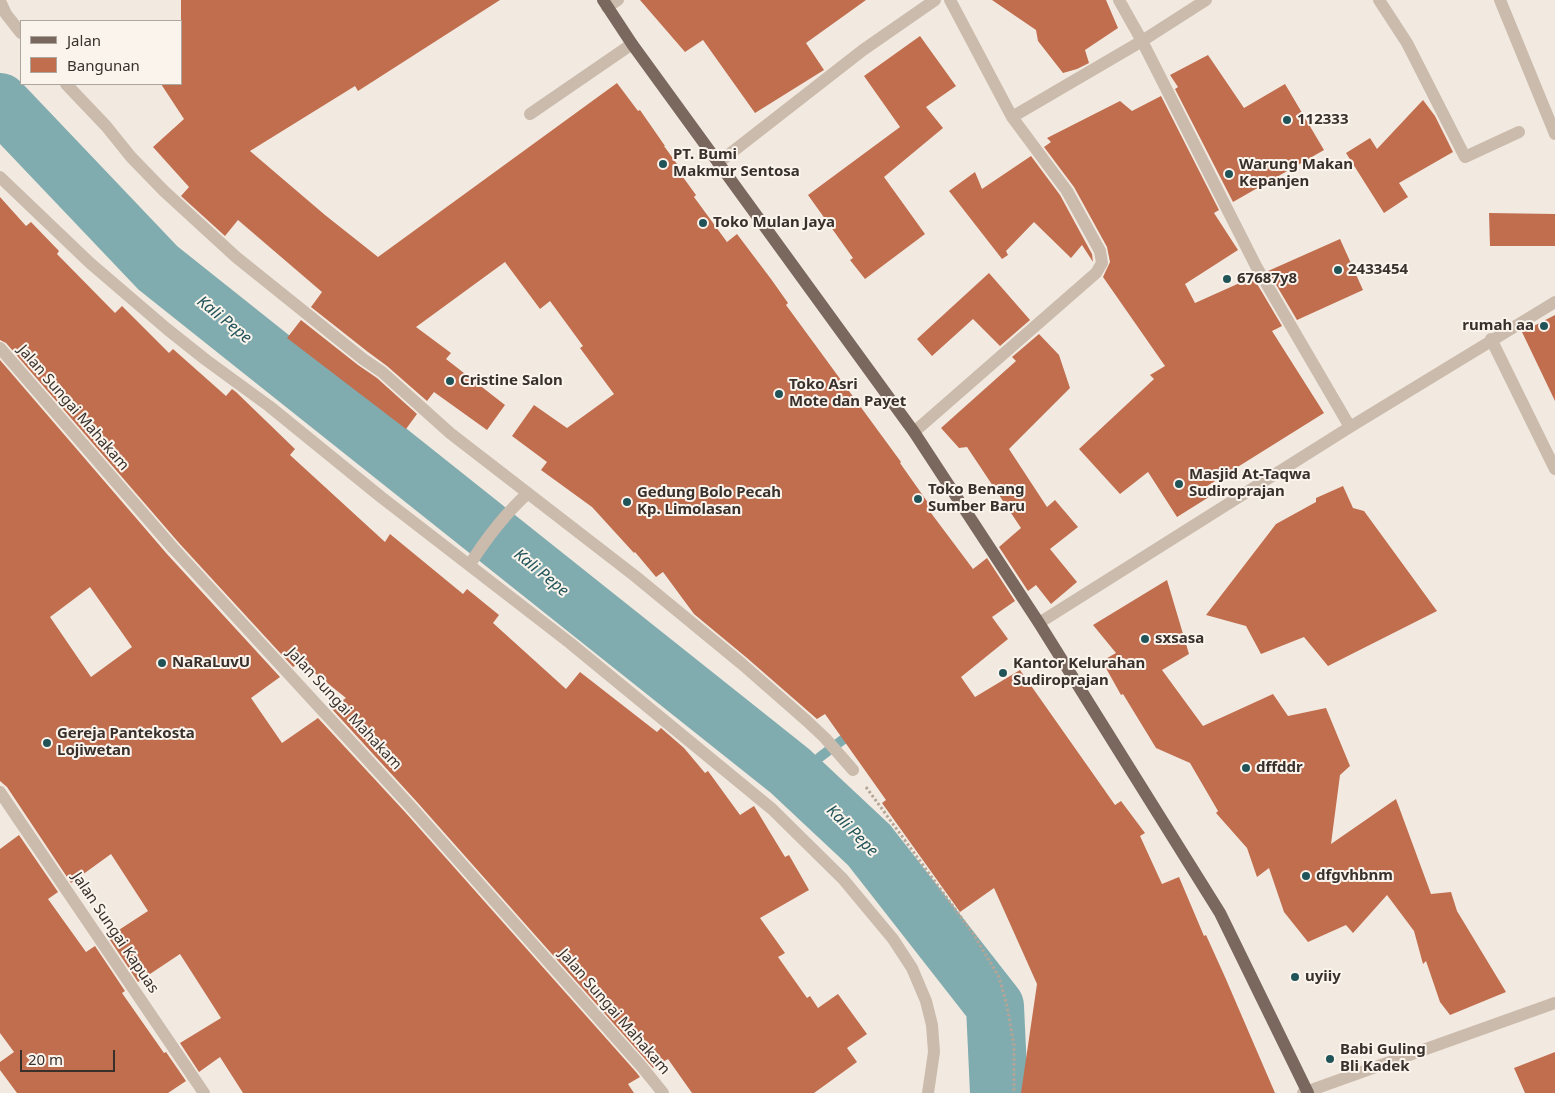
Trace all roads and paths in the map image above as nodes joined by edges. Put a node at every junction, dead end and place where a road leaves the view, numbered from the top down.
1 (935, 0) edge
2 (950, 0) edge
3 (1119, 0) edge
4 (1206, 0) edge
5 (1379, 0) edge
6 (1500, 0) edge
7 (0, 1) edge
8 (609, 2) edge
9 (20, 32) edge
10 (1142, 42) junction
11 (632, 44) junction
12 (67, 85) edge
13 (530, 114) dead end
14 (1012, 117) junction
15 (1519, 132) dead end
16 (1555, 134) edge
17 (718, 163) junction
18 (0, 177) edge
19 (1555, 302) edge
20 (1492, 339) junction
21 (0, 348) edge
22 (1350, 427) junction
23 (914, 432) junction
24 (1555, 470) edge
25 (528, 493) junction
26 (470, 564) junction
27 (1039, 623) junction
28 (853, 770) joint
29 (0, 792) edge
30 (1555, 1003) edge
31 (1306, 1092) edge
32 (203, 1093) edge
33 (663, 1093) edge
34 (928, 1093) edge
35 (1014, 1093) edge

1 - 17 street
2 - 14 street
3 - 10 street
4 - 10 street
5 - 15 street
6 - 16 street
7 - 9 street
8 - 11 main road
10 - 14 street
10 - 22 street
11 - 13 street
11 - 17 main road
12 - 25 street
14 - 23 street
17 - 23 main road
18 - 26 street
19 - 20 street
20 - 22 street
20 - 24 street
21 - 33 street, Jalan Sungai Mahakam
22 - 27 street
23 - 27 main road
25 - 26 street
25 - 28 street
26 - 34 street
27 - 31 main road
28 - 35 path
29 - 32 street, Jalan Sungai Kapuas
30 - 31 street

